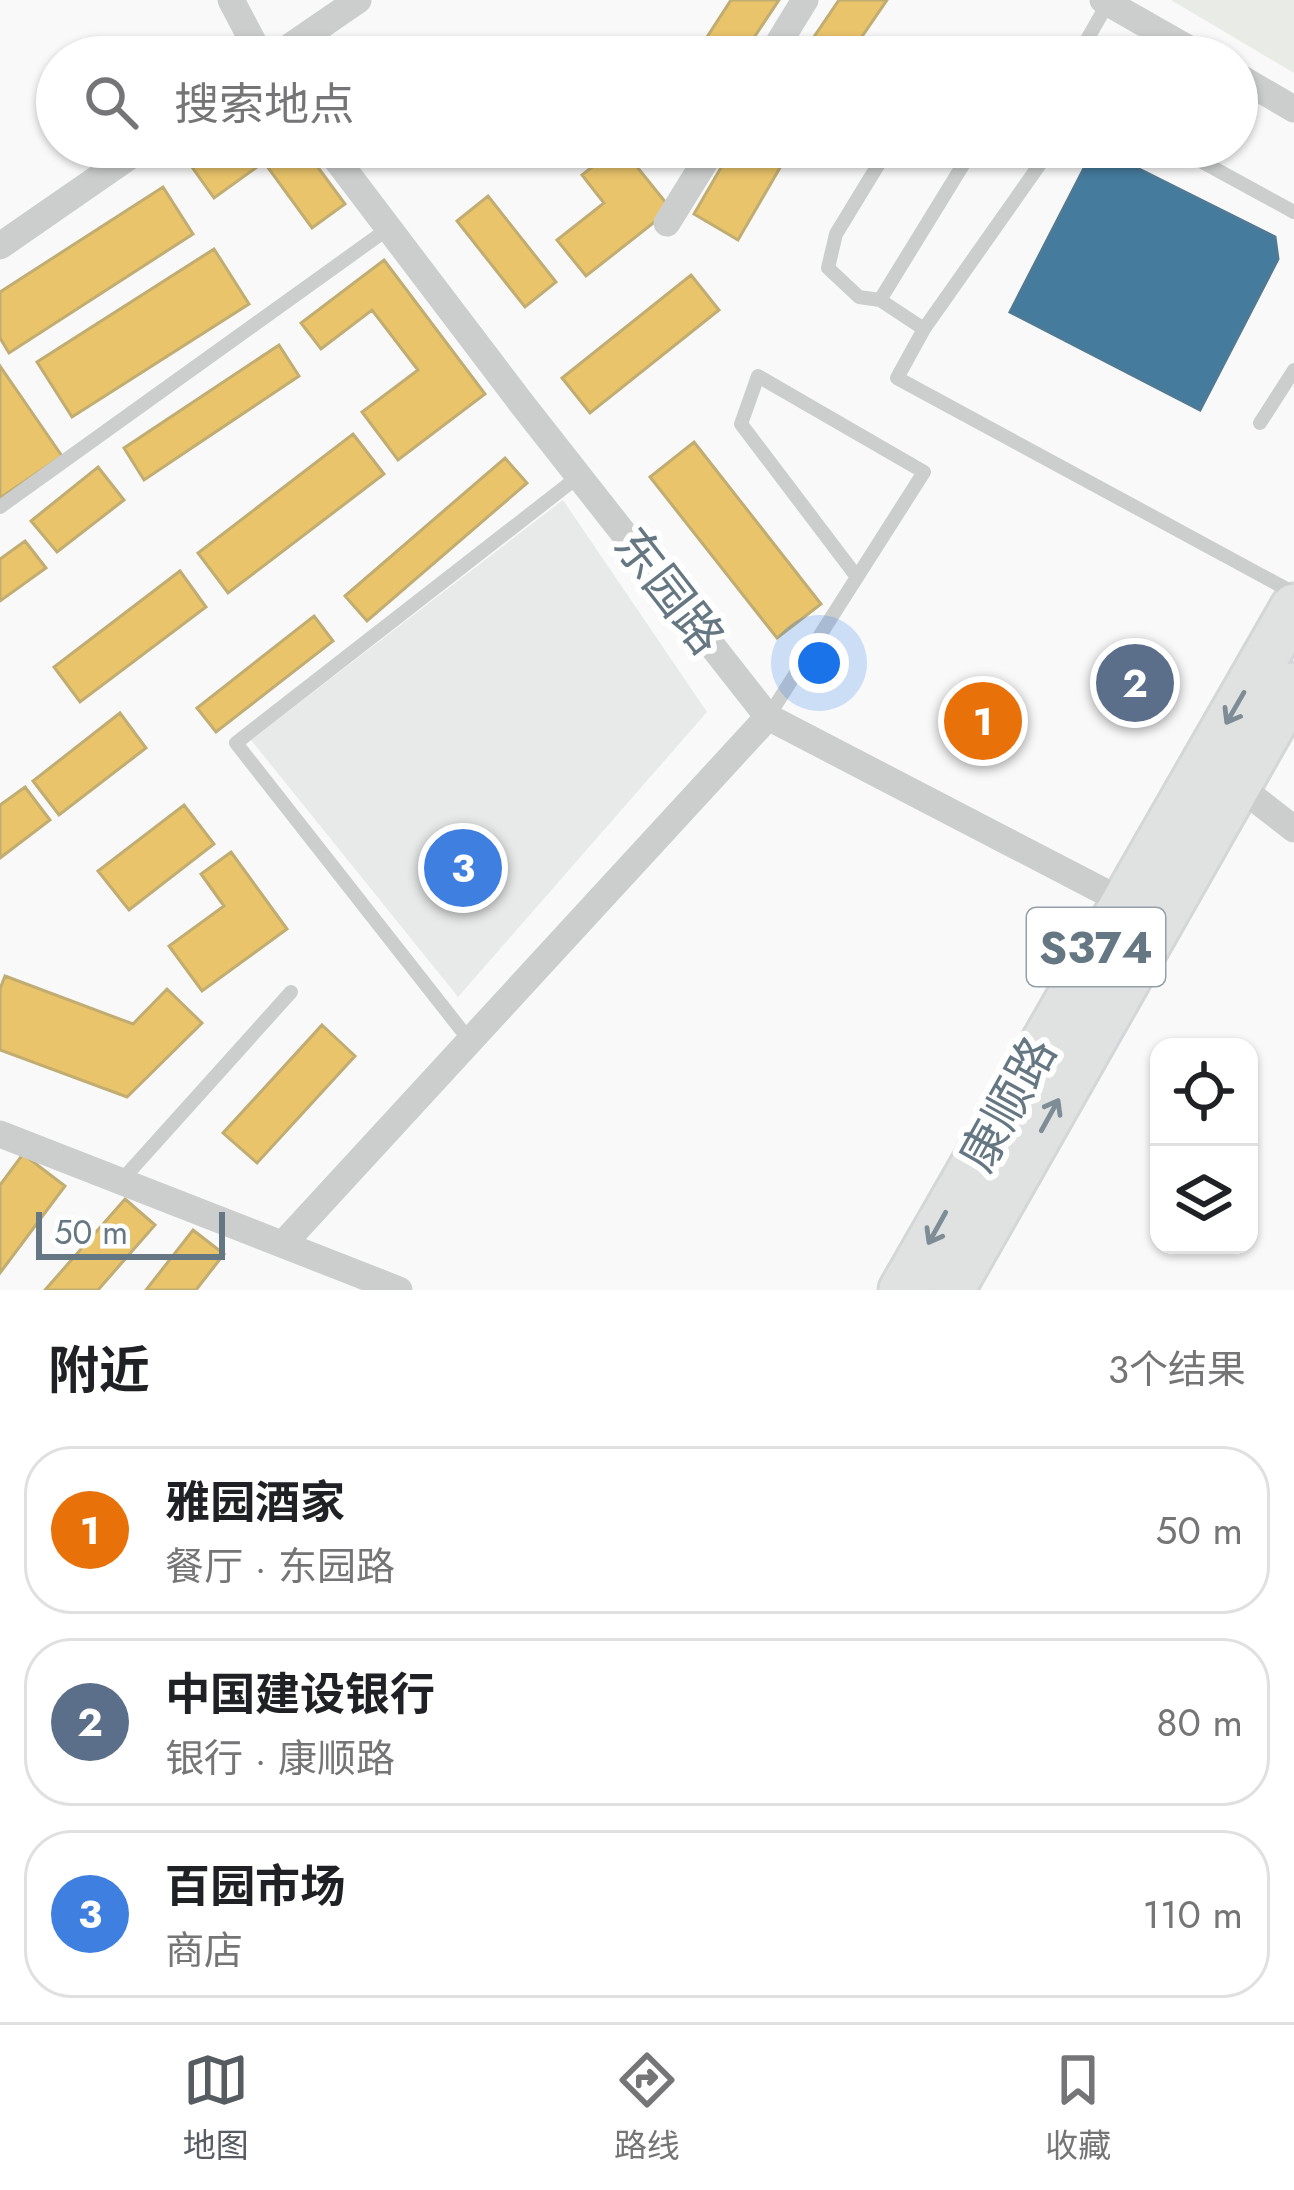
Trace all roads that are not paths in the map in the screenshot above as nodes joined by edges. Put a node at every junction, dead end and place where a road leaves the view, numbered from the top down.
1 (231, 0) edge
2 (358, 0) edge
3 (805, 0) edge
4 (1105, 1) edge
5 (250, 36) edge
6 (305, 36) edge
7 (783, 36) edge
8 (1088, 36) edge
9 (1166, 36) edge
10 (1258, 88) edge
11 (1294, 109) edge
12 (113, 168) edge
13 (344, 168) edge
14 (701, 168) edge
15 (876, 168) edge
16 (961, 168) edge
17 (1037, 168) edge
18 (1213, 168) edge
19 (1294, 212) edge
20 (667, 223) dead end
21 (389, 228) junction
22 (0, 246) edge
23 (880, 300) junction
24 (924, 328) junction
25 (1294, 370) edge
26 (1260, 423) dead end
27 (579, 476) junction
28 (0, 507) edge
29 (857, 577) junction
30 (1294, 592) edge
31 (1294, 607) edge
32 (1294, 686) edge
33 (768, 716) junction
34 (1236, 784) junction
35 (1294, 829) edge
36 (1122, 901) junction
37 (291, 992) dead end
38 (470, 1041) junction
39 (0, 1134) edge
40 (121, 1181) junction
41 (284, 1244) junction
42 (399, 1290) edge
43 (902, 1290) edge
44 (951, 1290) edge

1 - 5 street
2 - 6 street
3 - 7 street
4 - 8 lane
4 - 9 street
10 - 11 street
12 - 22 street
13 - 21 street, 东园路
14 - 20 street
15 - 23 lane
16 - 23 lane
17 - 24 lane
18 - 19 lane
21 - 27 street, 东园路
21 - 28 lane
23 - 24 lane
24 - 30 lane
25 - 26 lane
27 - 33 street, 东园路
27 - 38 lane
29 - 29 lane
29 - 33 lane
31 -> 36 main road, 康顺路 / S374
32 - 34 main road, 康顺路 / S374
33 - 36 street, 东园路
33 - 38 street
34 - 35 street
44 -> 34 main road, 康顺路 / S374
36 -> 43 main road, 康顺路 / S374
37 - 40 lane
38 - 41 street
39 - 40 street
40 - 41 street
41 - 42 street

